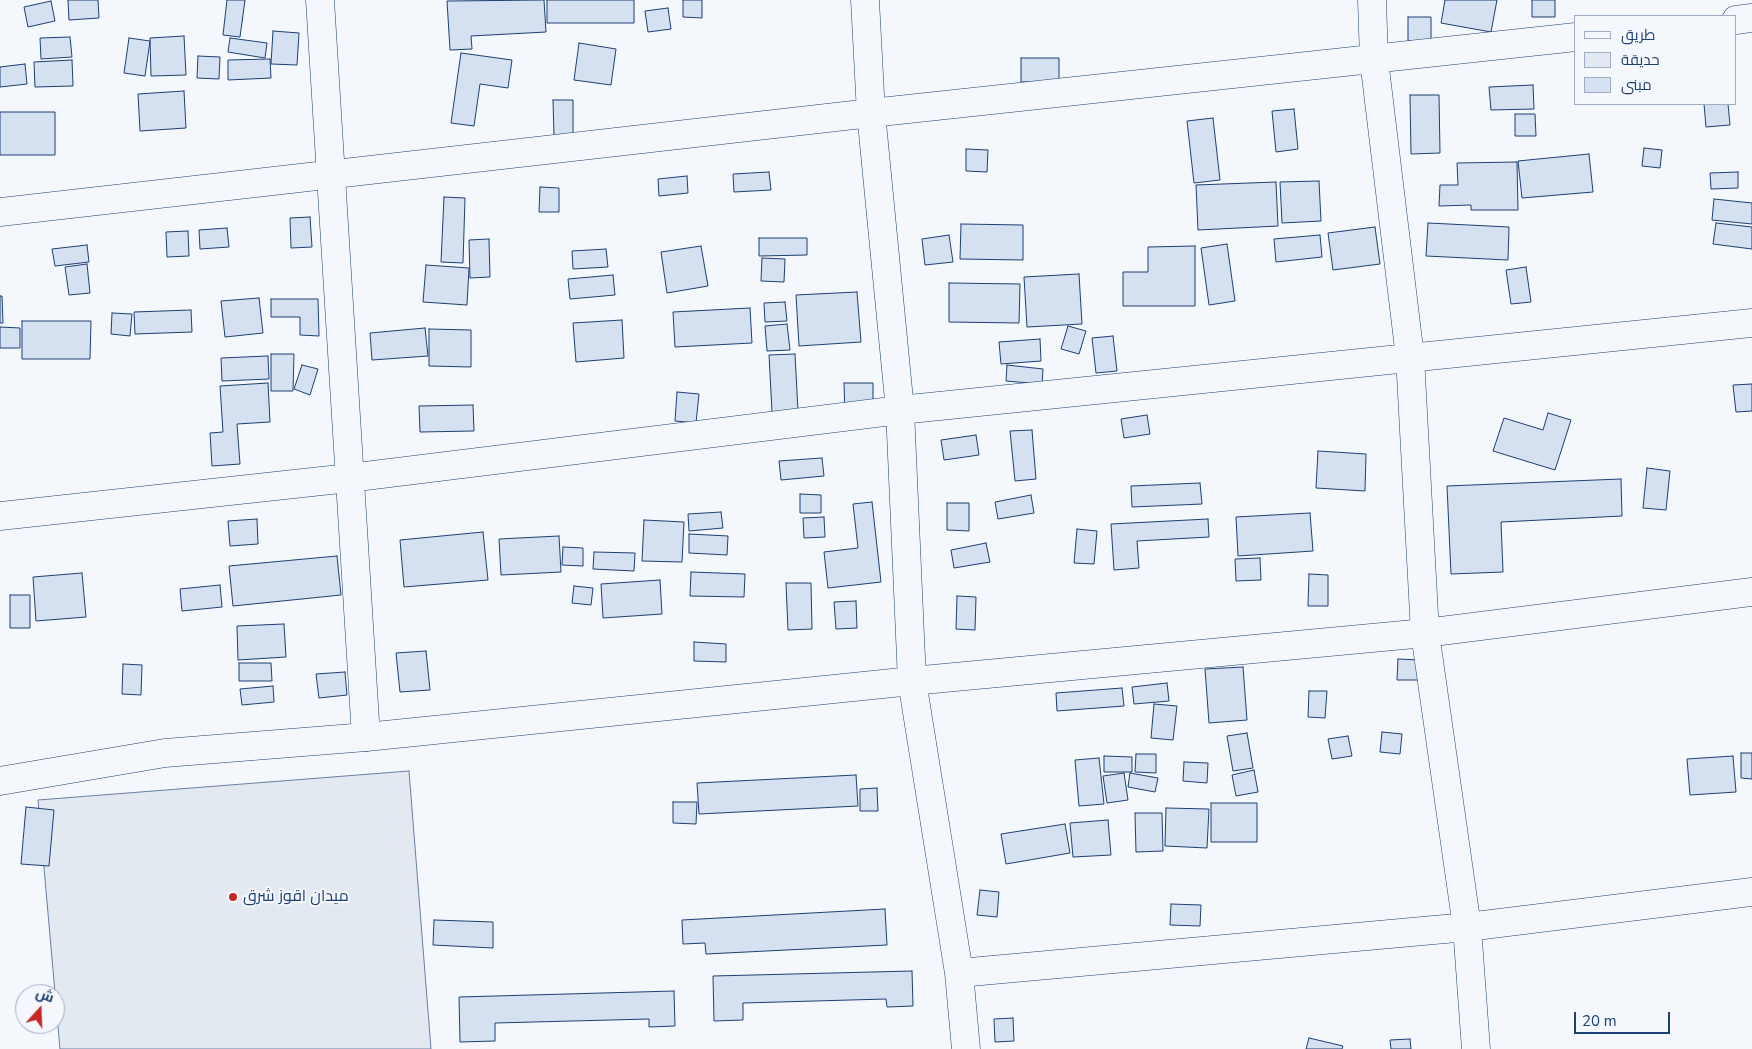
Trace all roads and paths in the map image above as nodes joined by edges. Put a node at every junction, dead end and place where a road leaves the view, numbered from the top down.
1 (320, 0) edge
2 (865, 0) edge
3 (1372, 0) edge
4 (1752, 18) edge
5 (1737, 20) edge
6 (1574, 37) edge
7 (1374, 60) junction
8 (871, 113) junction
9 (331, 175) junction
10 (0, 212) edge
11 (1752, 323) edge
12 (1410, 357) junction
13 (900, 410) junction
14 (349, 478) junction
15 (0, 516) edge
16 (1752, 592) edge
17 (1425, 633) junction
18 (912, 681) junction
19 (366, 737) junction
20 (0, 781) edge
21 (1752, 892) edge
22 (1468, 927) junction
23 (959, 973) junction
24 (966, 1049) edge
25 (1476, 1049) edge

1 - 9 street
2 - 8 street
3 - 7 street
4 - 5 street
6 - 7 street
7 - 8 street
7 - 12 street
8 - 9 street
8 - 13 street
9 - 10 street
9 - 14 street
11 - 12 street
12 - 13 street
12 - 17 street
13 - 14 street
13 - 18 street
14 - 15 street
14 - 19 street
16 - 17 street
17 - 18 street
17 - 22 street
18 - 19 street
18 - 23 street
19 - 20 street
21 - 22 street
22 - 23 street
22 - 25 street
23 - 24 street

